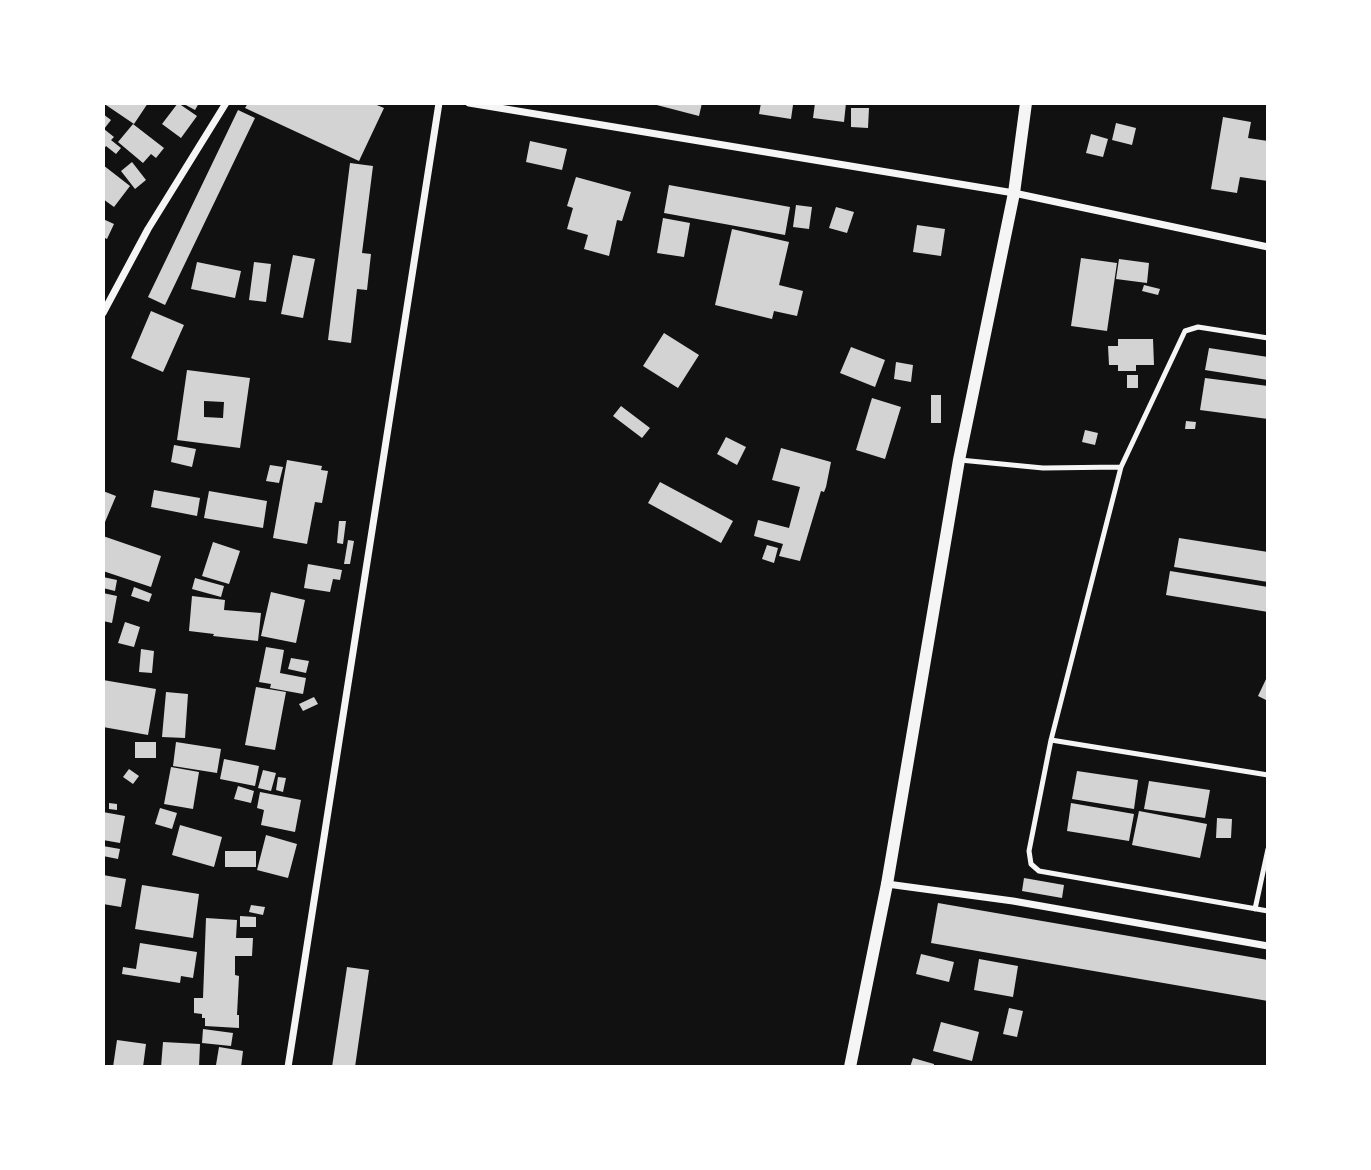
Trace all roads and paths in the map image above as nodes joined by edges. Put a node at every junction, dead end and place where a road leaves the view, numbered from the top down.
1 (226, 103) edge
2 (439, 103) edge
3 (469, 103) edge
4 (1026, 103) edge
5 (1014, 193) junction
6 (1268, 247) edge
7 (103, 313) edge
8 (1268, 338) edge
9 (959, 460) junction
10 (1121, 467) junction
11 (1051, 740) junction
12 (1268, 775) edge
13 (1268, 849) edge
14 (887, 884) junction
15 (1255, 909) junction
16 (1268, 911) edge
17 (1268, 946) edge
18 (288, 1067) edge
19 (850, 1067) edge

1 - 7 street
2 - 18 street
3 - 5 street
4 - 5 street
5 - 6 street
5 - 9 street
8 - 10 lane
9 - 10 lane
9 - 14 street
10 - 11 lane
11 - 12 lane
11 - 15 lane
13 - 15 lane
14 - 17 street
14 - 19 street
15 - 16 lane

